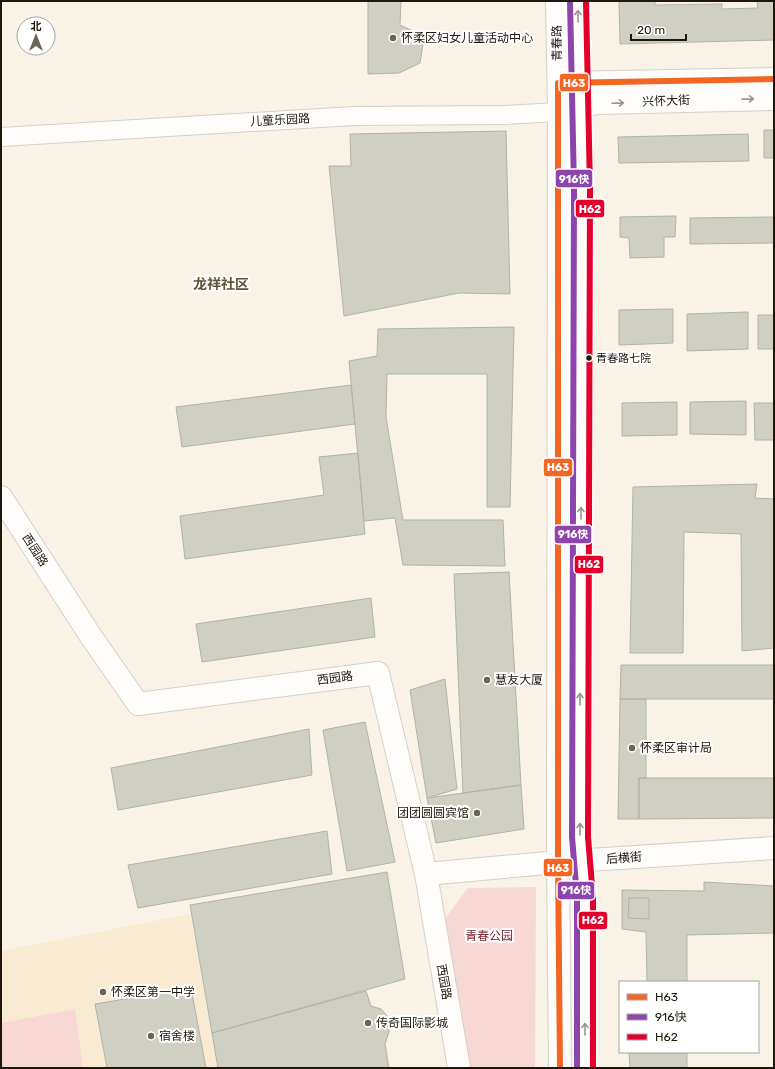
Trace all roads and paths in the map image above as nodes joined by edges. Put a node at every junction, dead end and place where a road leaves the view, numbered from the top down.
1 (557, 1) edge
2 (578, 1) edge
3 (774, 79) edge
4 (568, 83) junction
5 (774, 99) edge
6 (569, 110) junction
7 (1, 137) edge
8 (1, 497) edge
9 (774, 848) edge
10 (582, 861) junction
11 (558, 862) junction
12 (426, 874) junction
13 (459, 1068) edge
14 (560, 1068) edge
15 (585, 1068) edge

1 - 4 main road, 青春路
4 -> 2 main road, 青春路
3 - 4 main road, 兴怀大街
4 - 6 main road, 青春路
6 -> 5 main road, 兴怀大街
6 - 7 street, 儿童乐园路
10 -> 6 main road, 青春路
6 - 11 main road, 青春路
8 - 12 main road, 西园路
9 - 10 main road, 后横街
10 - 11 main road, 后横街
15 -> 10 main road, 青春路
11 - 12 main road, 后横街
11 - 14 main road, 青春路
12 - 13 main road, 西园路

